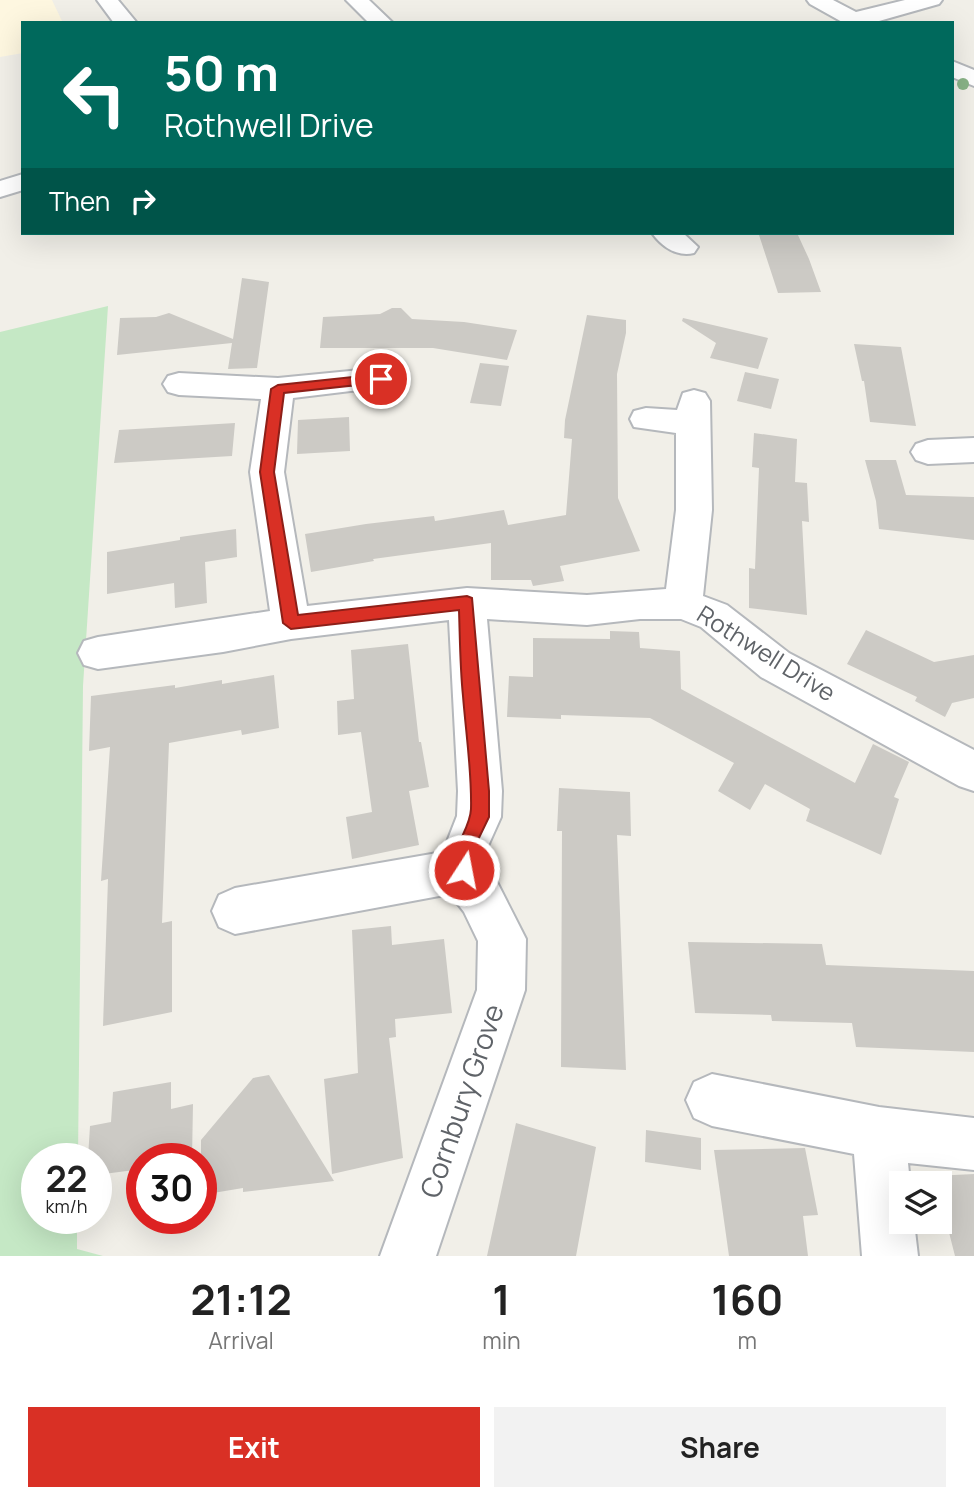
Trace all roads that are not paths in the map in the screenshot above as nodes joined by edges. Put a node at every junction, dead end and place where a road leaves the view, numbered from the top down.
1 (107, 0) edge
2 (356, 0) edge
3 (817, 0) edge
4 (932, 0) edge
5 (124, 21) edge
6 (380, 21) edge
7 (856, 21) edge
8 (954, 69) edge
9 (974, 79) edge
10 (21, 183) edge
11 (0, 189) edge
12 (381, 379) dead end
13 (179, 384) dead end
14 (278, 389) junction
15 (646, 419) dead end
16 (974, 450) edge
17 (928, 452) dead end
18 (467, 603) junction
19 (683, 604) junction
20 (291, 623) junction
21 (98, 653) dead end
22 (974, 772) edge
23 (464, 870) junction
24 (235, 911) dead end
25 (712, 1100) dead end
26 (879, 1133) junction
27 (974, 1144) edge
28 (408, 1256) edge
29 (890, 1256) edge

1 - 5 street
2 - 6 street
3 - 7 street
4 - 7 street
8 - 9 street
10 - 11 street
12 - 14 street
13 - 14 street
14 - 20 street
15 - 19 street
16 - 17 street
18 - 19 street, Rothwell Drive
18 - 20 street, Rothwell Drive
18 - 23 street
19 - 22 street, Rothwell Drive
20 - 21 street, Rothwell Drive
23 - 24 street
23 - 28 street, Cornbury Grove
25 - 26 street
26 - 27 street
26 - 29 street

